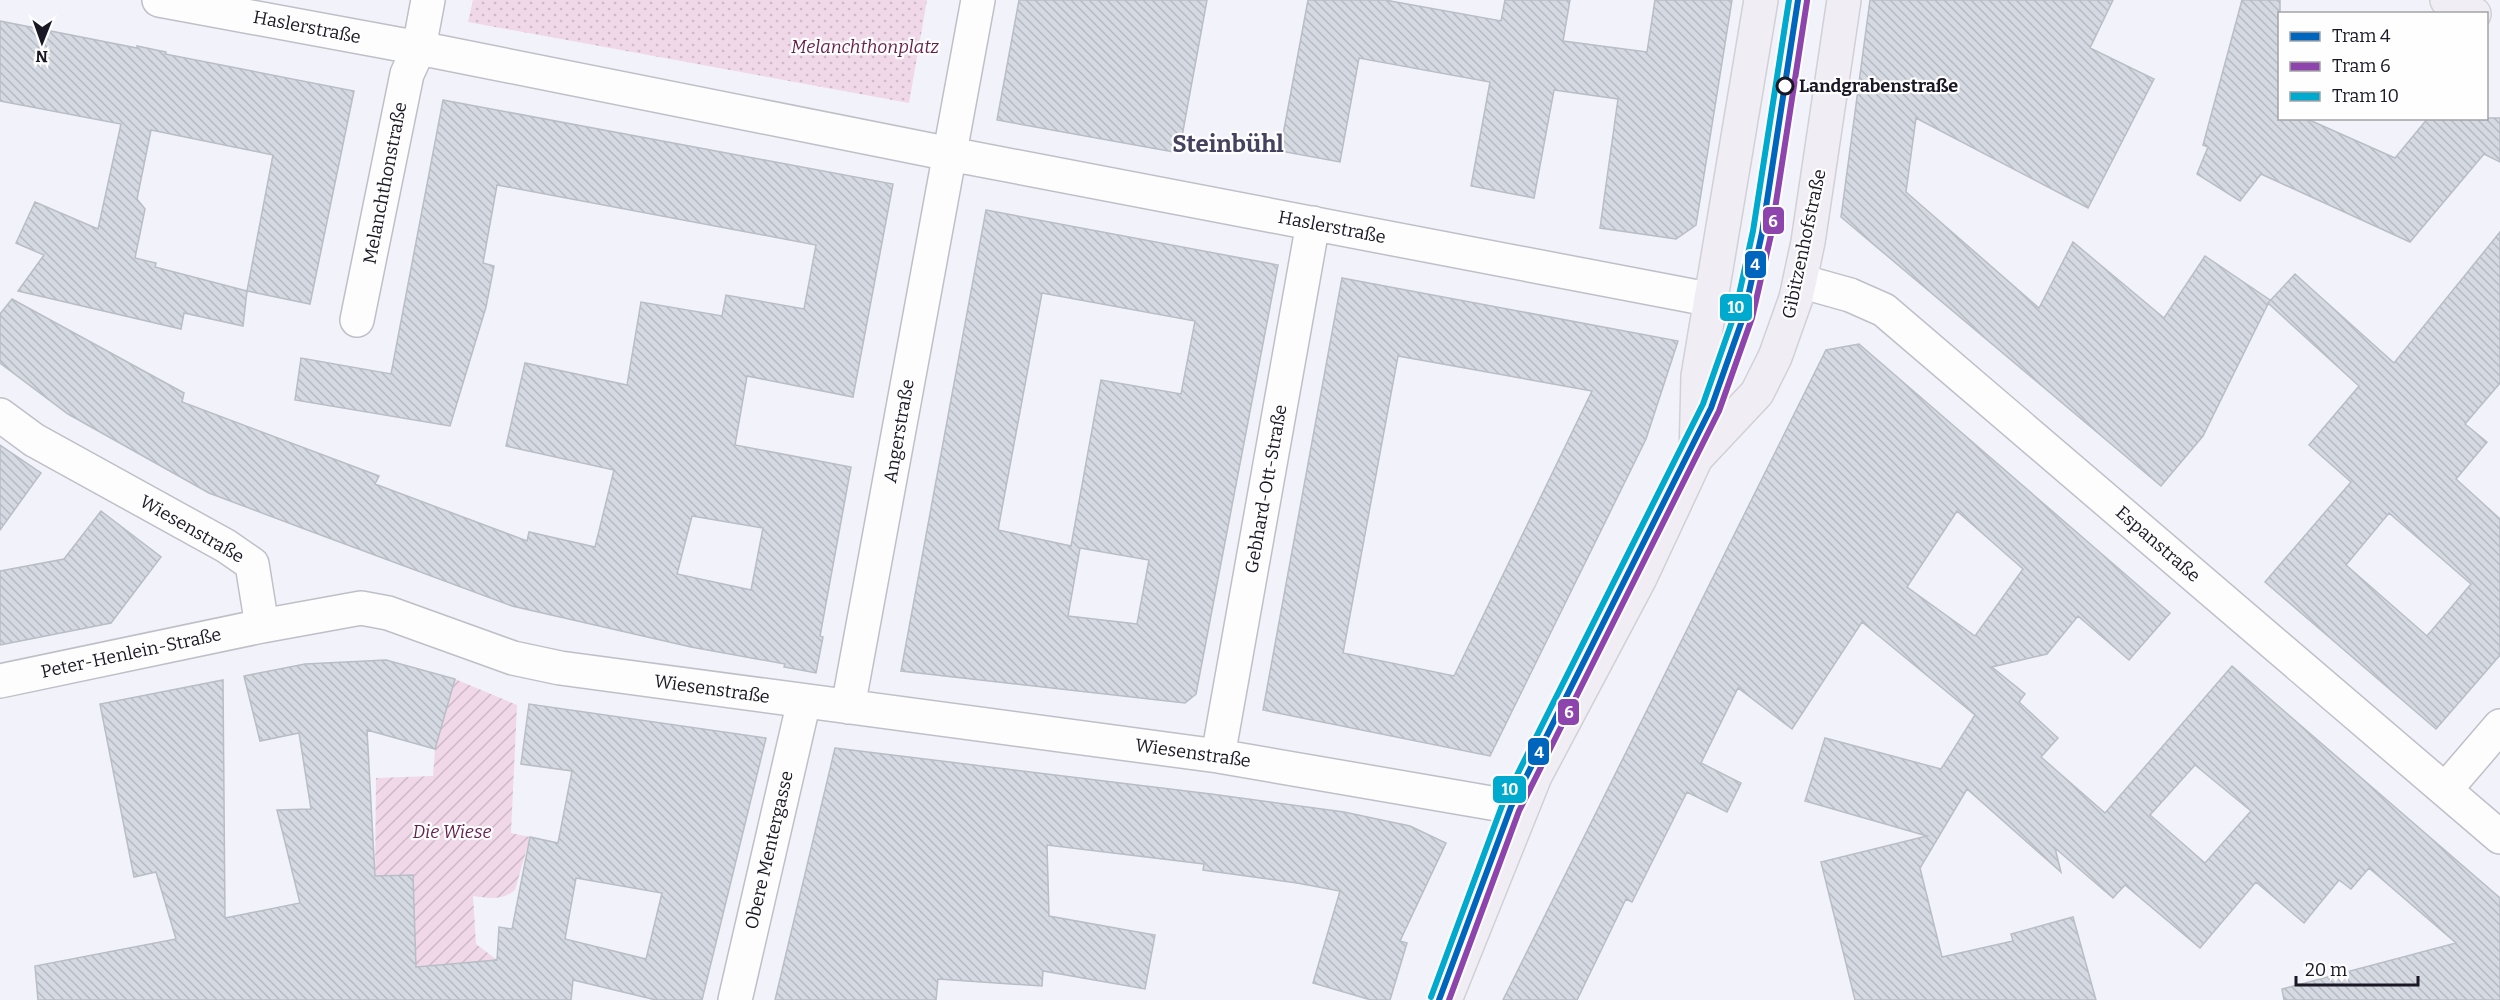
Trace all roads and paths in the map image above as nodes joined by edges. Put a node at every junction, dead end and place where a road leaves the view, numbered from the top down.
1 (159, 0) edge
2 (428, 0) edge
3 (978, 0) edge
4 (1761, 0) edge
5 (1844, 0) edge
6 (2446, 0) edge
7 (2470, 12) edge
8 (419, 48) junction
9 (950, 154) junction
10 (1313, 223) junction
11 (1800, 281) junction
12 (1713, 300) junction
13 (357, 320) dead end
14 (0, 416) edge
15 (1696, 458) junction
16 (262, 626) junction
17 (0, 681) edge
18 (804, 701) junction
19 (848, 707) junction
20 (2500, 726) edge
21 (1218, 756) junction
22 (2445, 790) junction
23 (1520, 808) junction
24 (2500, 837) edge
25 (735, 1000) edge
26 (1445, 1000) edge

1 - 8 street, Haslerstraße
2 - 8 street
3 - 9 street
4 - 12 main road, Gibitzenhofstraße
5 - 11 main road, Gibitzenhofstraße
6 - 7 main road
8 - 9 street
8 - 13 street, Melanchthonstraße
9 - 10 street, Haslerstraße
9 - 19 street, Angerstraße
10 - 12 street, Haslerstraße
10 - 21 street, Gebhard-Ott-Straße
11 - 15 main road, Gibitzenhofstraße
11 - 22 street, Espanstraße
12 - 15 main road, Gibitzenhofstraße
14 - 16 street, Wiesenstraße
15 - 23 main road, Gibitzenhofstraße
16 - 17 street, Peter-Henlein-Straße
16 - 18 street, Wiesenstraße
18 - 19 street, Wiesenstraße
18 - 25 street, Obere Mentergasse
19 - 21 street, Wiesenstraße
20 - 22 street
21 - 23 street, Wiesenstraße
22 - 24 street, Espanstraße
23 - 26 main road, Gibitzenhofstraße

